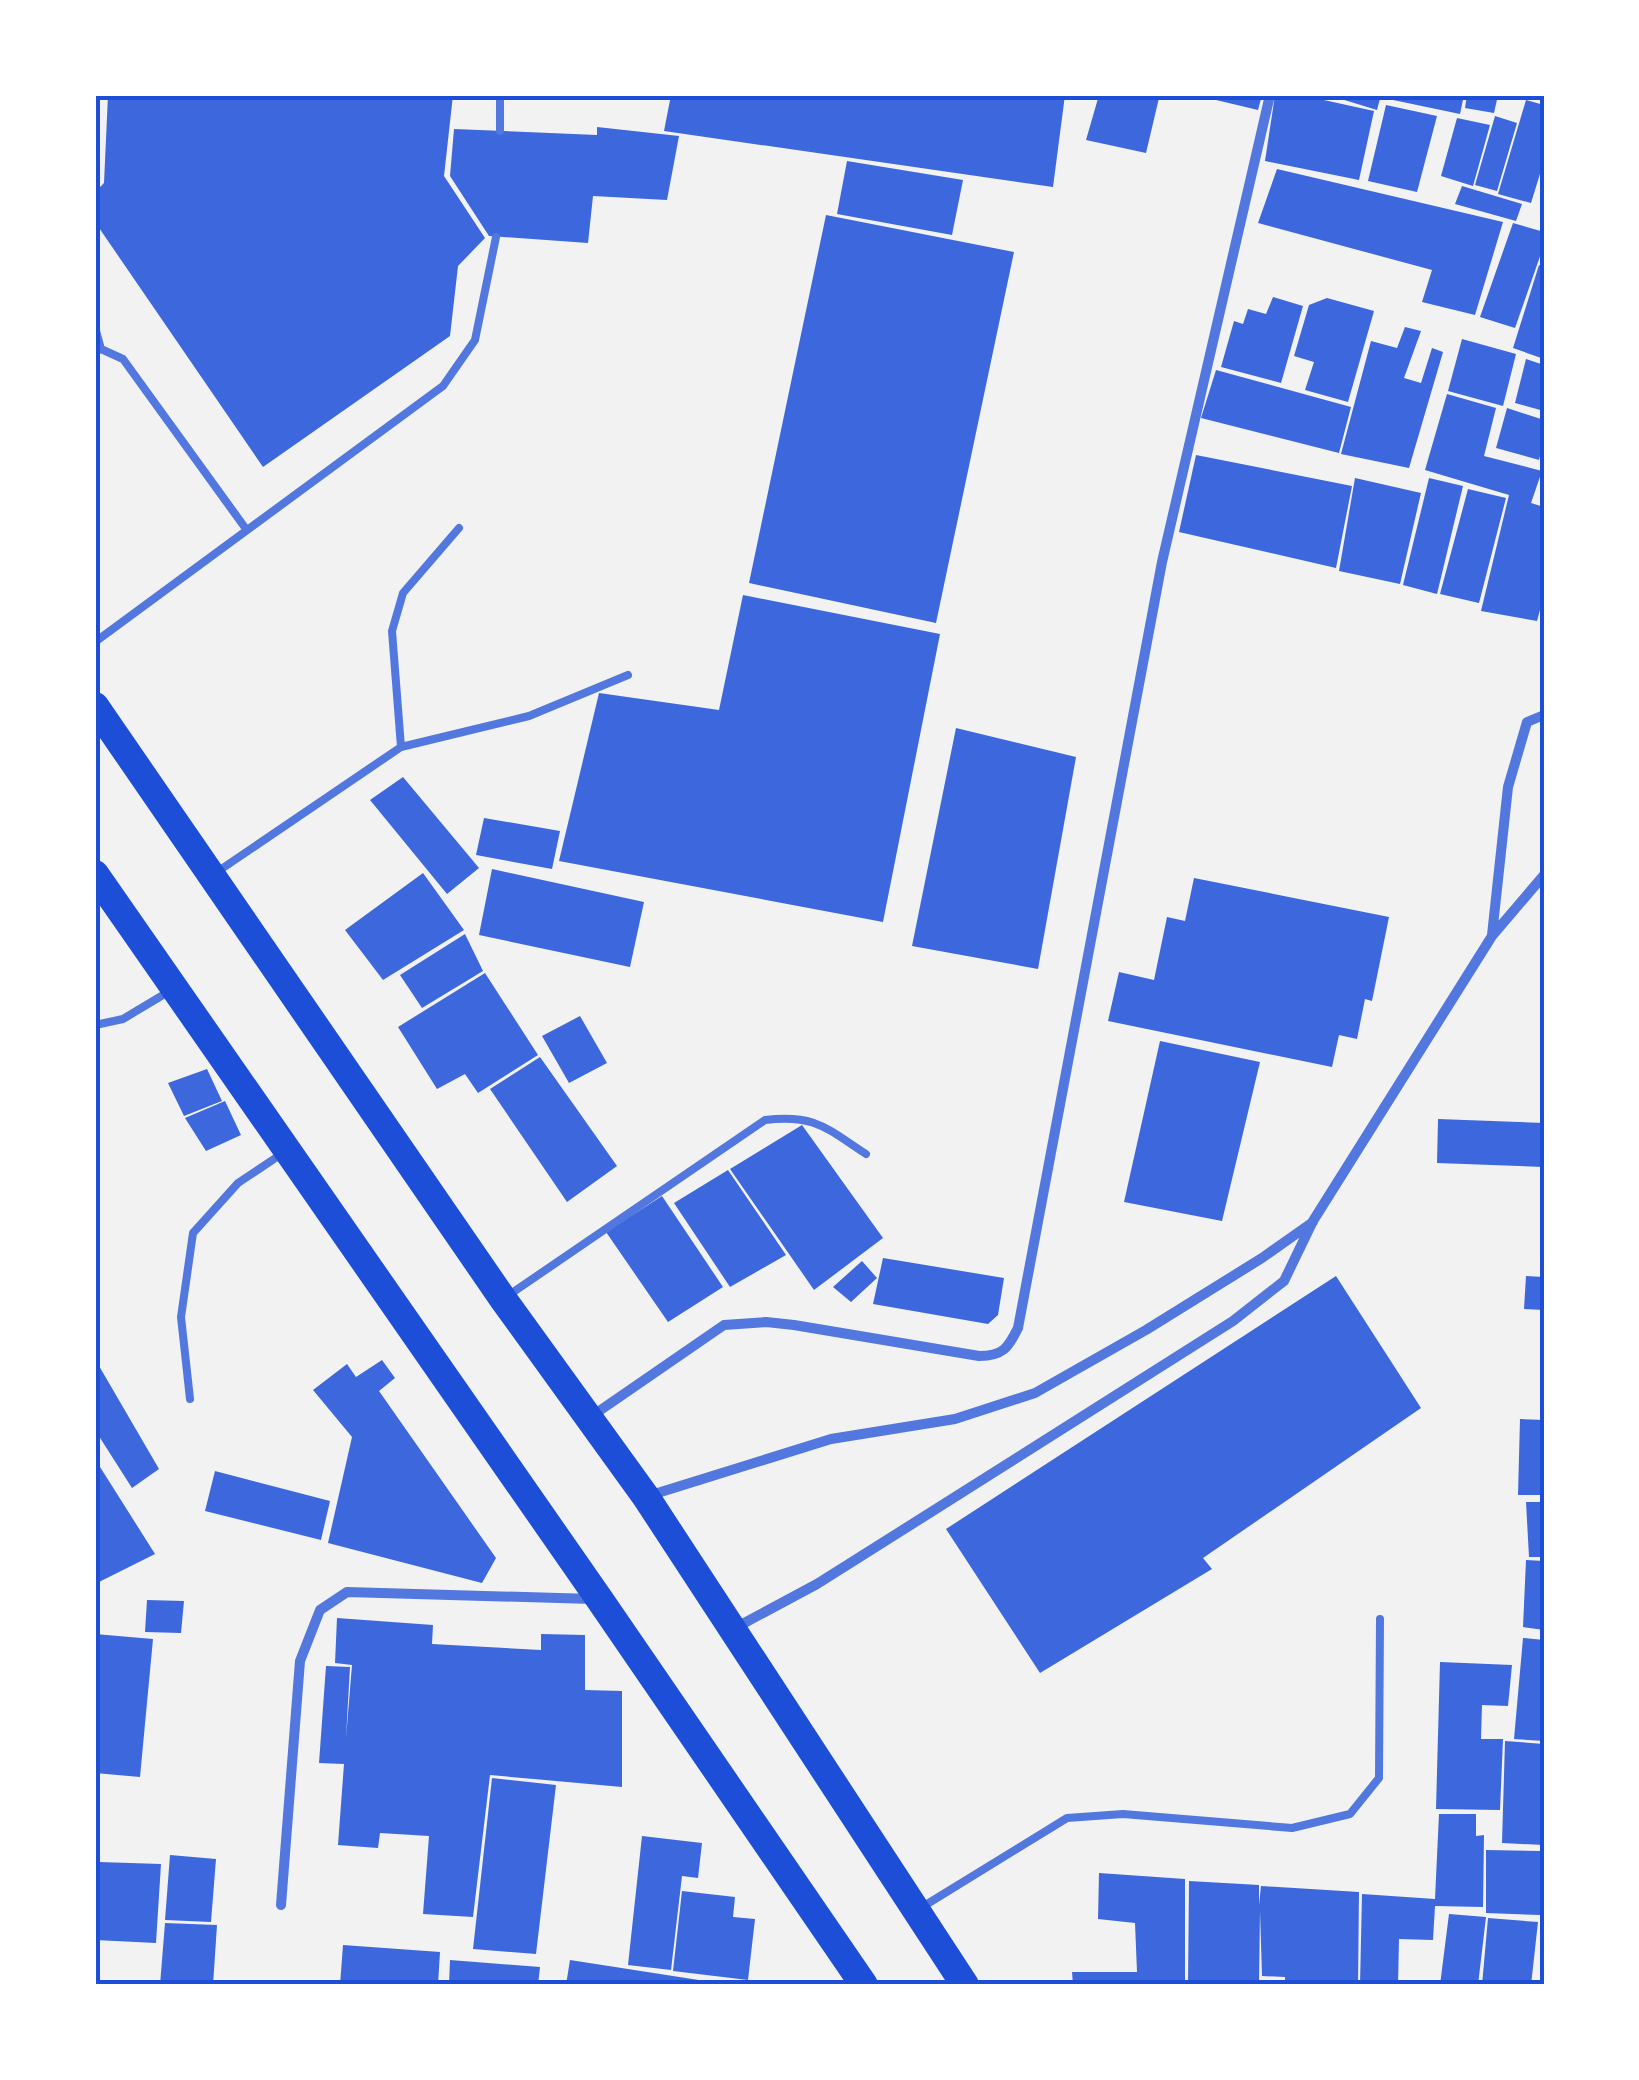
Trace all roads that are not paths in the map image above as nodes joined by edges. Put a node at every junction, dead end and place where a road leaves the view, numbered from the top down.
1 (500, 95) edge
2 (1270, 95) edge
3 (500, 130) dead end
4 (496, 237) dead end
5 (95, 327) edge
6 (98, 350) edge
7 (459, 528) dead end
8 (246, 529) junction
9 (95, 642) edge
10 (628, 676) dead end
11 (95, 706) edge
12 (1544, 715) edge
13 (401, 747) junction
14 (95, 874) edge
15 (1544, 875) edge
16 (210, 876) junction
17 (1492, 936) junction
18 (174, 989) junction
19 (95, 1025) edge
20 (287, 1150) junction
21 (866, 1154) dead end
22 (1314, 1221) junction
23 (503, 1299) junction
24 (190, 1399) dead end
25 (588, 1418) junction
26 (646, 1497) junction
27 (600, 1600) junction
28 (1380, 1618) dead end
29 (734, 1628) junction
30 (281, 1905) dead end
31 (916, 1911) junction
32 (864, 1985) edge
33 (966, 1985) edge

1 - 3 lane
2 - 25 street
4 - 8 lane
5 - 6 lane
6 - 8 lane
7 - 13 lane
8 - 9 lane
10 - 13 lane
11 - 16 highway
12 - 17 street
13 - 16 lane
14 - 18 highway
15 - 17 street
16 - 23 highway
17 - 22 street
18 - 19 lane
18 - 20 highway
20 - 24 lane
20 - 27 highway
21 - 23 lane
22 - 26 street
22 - 29 street
23 - 25 highway
25 - 26 highway
26 - 29 highway
27 - 30 street
27 - 32 highway
28 - 31 lane
29 - 31 highway
31 - 33 highway

